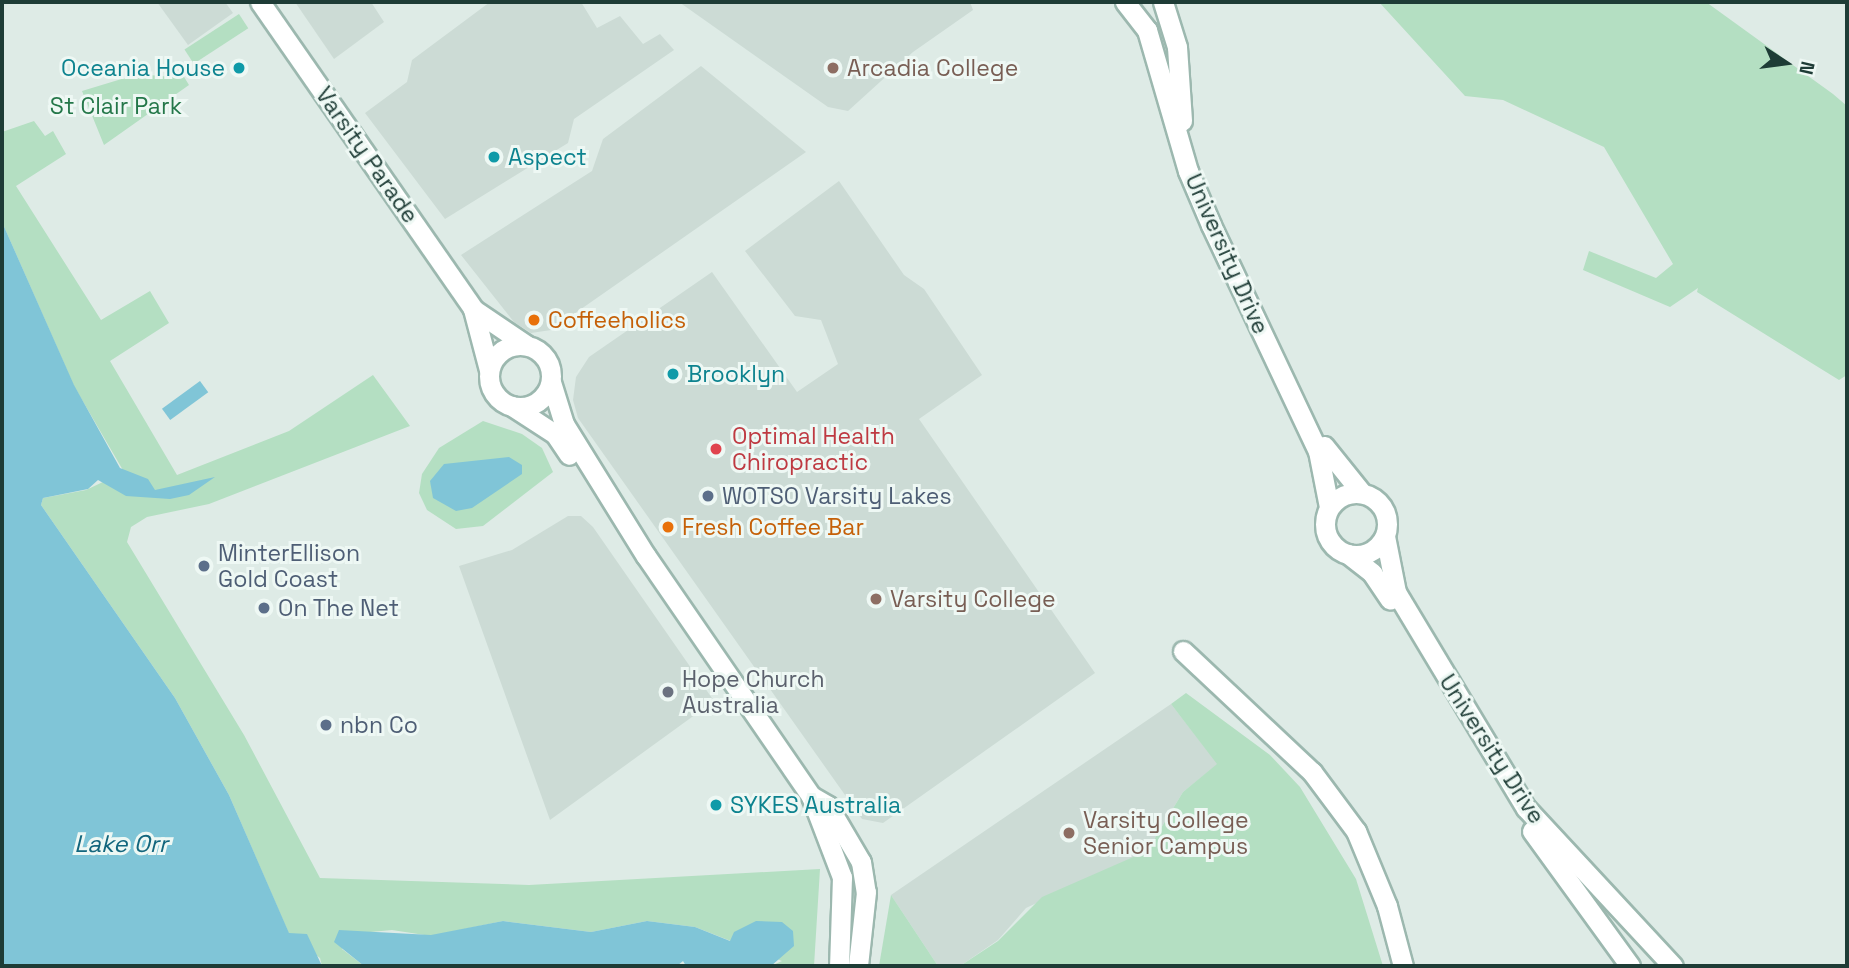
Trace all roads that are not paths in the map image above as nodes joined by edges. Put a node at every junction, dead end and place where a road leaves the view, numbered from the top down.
1 (260, 2) edge
2 (1125, 2) edge
3 (1163, 2) edge
4 (473, 309) junction
5 (526, 345) junction
6 (489, 370) junction
7 (551, 382) junction
8 (512, 407) junction
9 (1361, 492) junction
10 (1329, 506) junction
11 (1385, 536) junction
12 (1348, 554) junction
13 (646, 556) junction
14 (1183, 651) dead end
15 (811, 796) junction
16 (839, 966) edge
17 (859, 966) edge
18 (1403, 966) edge
19 (1630, 966) edge
20 (1673, 966) edge

1 - 4 street, Varsity Parade
2 - 10 street, University Drive
3 - 9 street, University Drive
4 - 5 street, Varsity Parade
4 - 6 street, Varsity Parade
5 - 6 street
5 - 7 street
6 - 8 street
7 - 8 street
7 - 13 street
8 - 13 street
9 - 10 street
9 - 11 street
10 - 12 street
11 - 12 street
11 - 20 street, University Drive
12 - 19 street, University Drive
13 - 15 street
14 - 18 street
15 - 16 street
15 - 17 street

